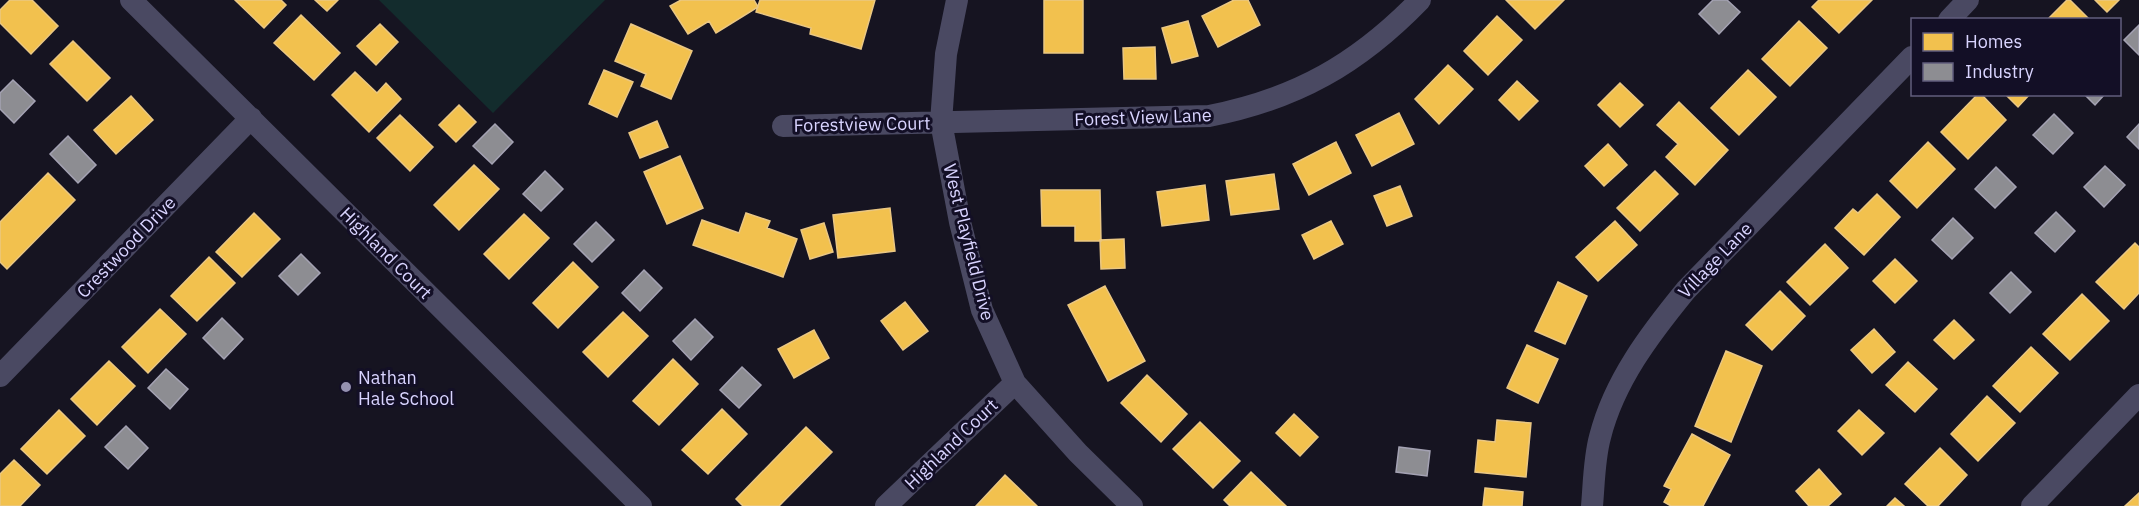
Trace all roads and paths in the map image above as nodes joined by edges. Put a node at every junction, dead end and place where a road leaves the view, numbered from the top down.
1 (131, 0) edge
2 (957, 0) edge
3 (1420, 0) edge
4 (1968, 0) edge
5 (1951, 18) edge
6 (1911, 58) edge
7 (251, 118) junction
8 (941, 122) junction
9 (783, 126) dead end
10 (3, 369) edge
11 (1015, 383) junction
12 (2139, 395) edge
13 (641, 506) edge
14 (886, 506) edge
15 (1132, 506) edge
16 (1592, 506) edge
17 (2032, 506) edge

1 - 7 street, Highland Court
2 - 8 street, West Playfield Drive
3 - 8 street, Forest View Lane
4 - 5 street
6 - 16 street, Village Lane
7 - 10 street, Crestwood Drive
7 - 13 street, Highland Court
8 - 9 street, Forestview Court
8 - 11 street, West Playfield Drive
11 - 14 street, Highland Court
11 - 15 street, West Playfield Drive
12 - 17 street

